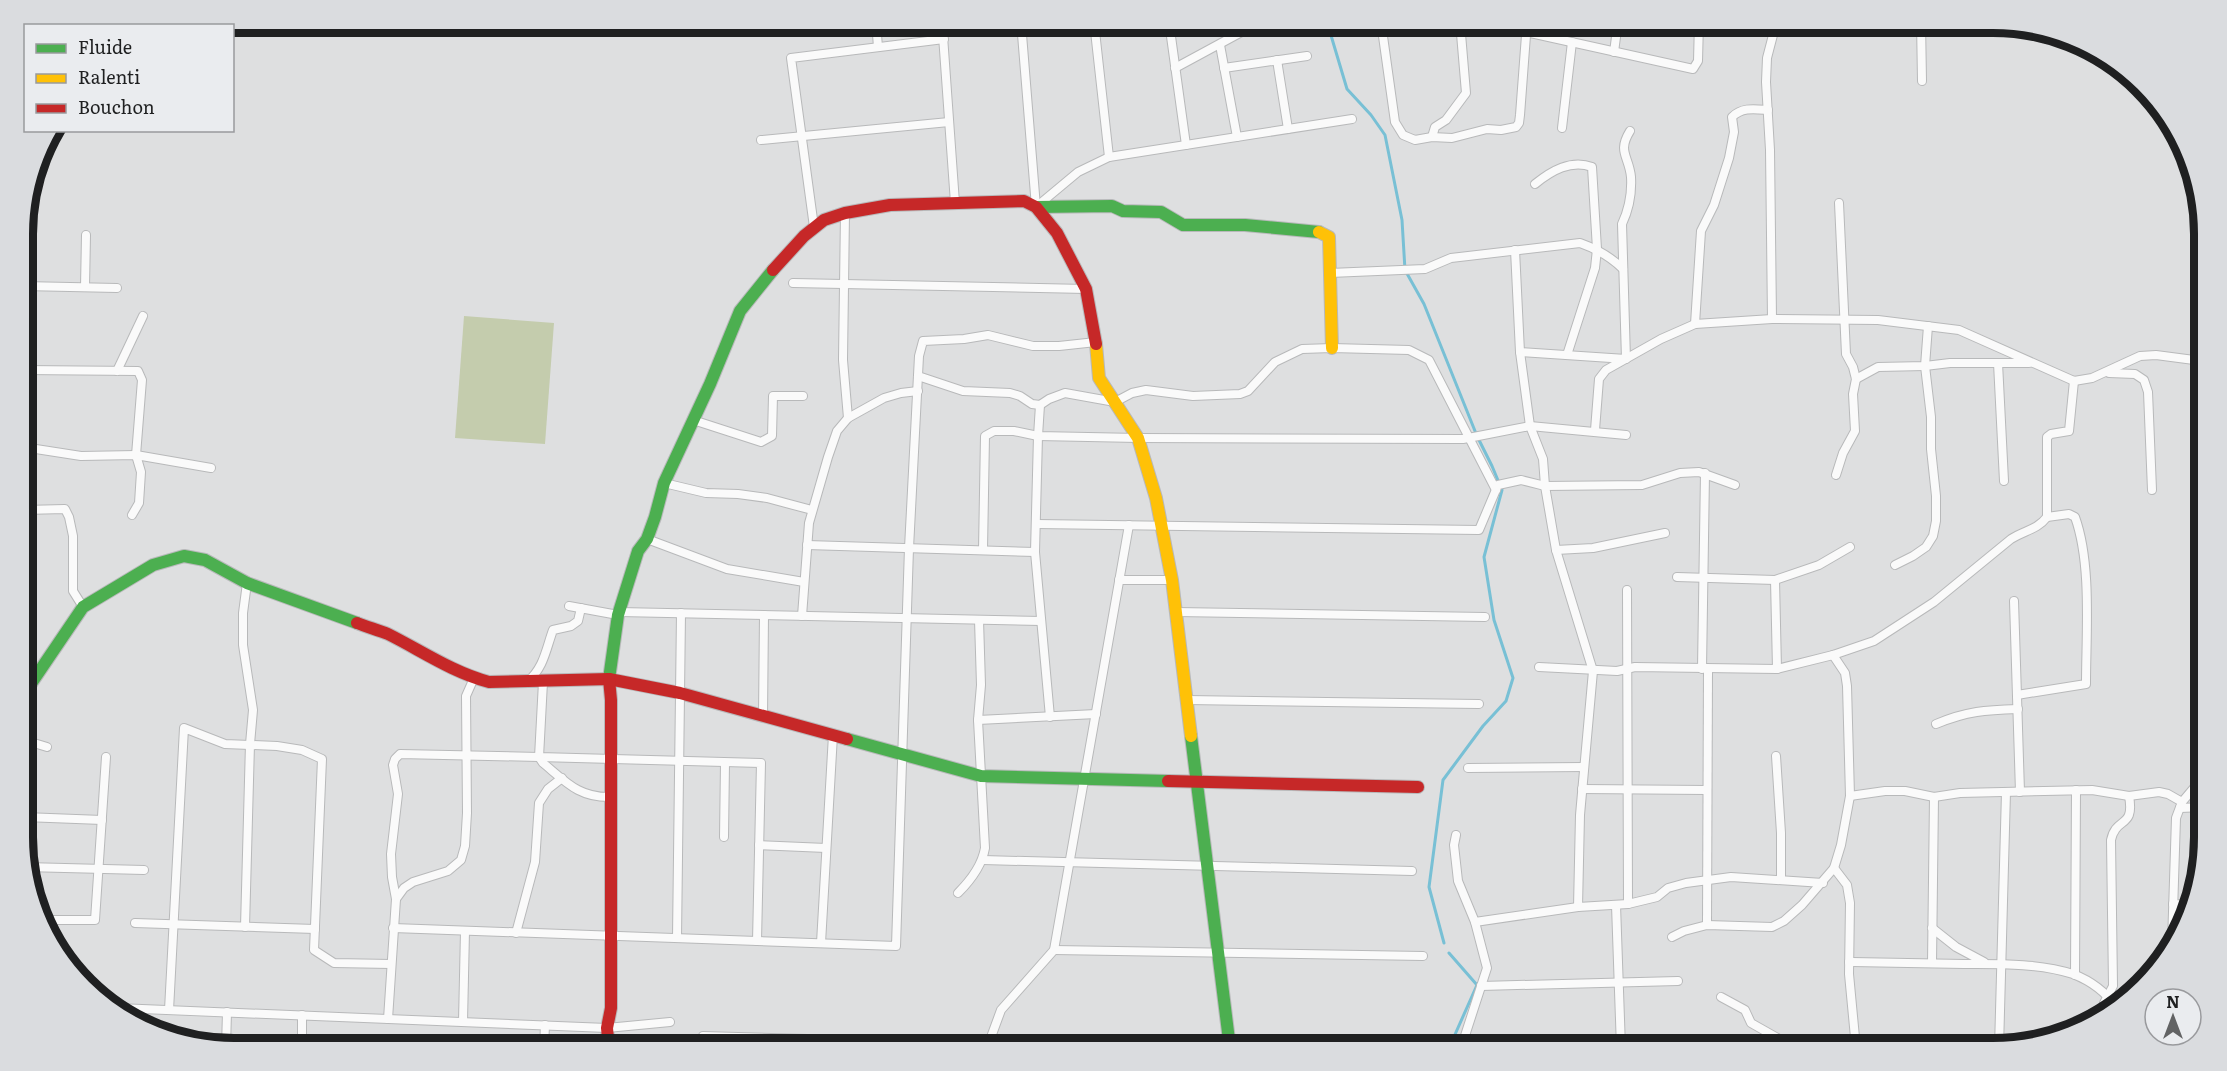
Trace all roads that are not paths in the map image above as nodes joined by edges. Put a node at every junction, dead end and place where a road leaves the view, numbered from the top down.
1 (877, 33) edge
2 (943, 33) edge
3 (1022, 33) edge
4 (1095, 33) edge
5 (1170, 33) edge
6 (1238, 33) edge
7 (1383, 33) edge
8 (1461, 33) edge
9 (1526, 33) edge
10 (1544, 33) edge
11 (1617, 33) edge
12 (1699, 33) edge
13 (1773, 33) edge
14 (1921, 33) edge
15 (944, 39) junction
16 (1572, 42) junction
17 (1220, 45) junction
18 (878, 47) junction
19 (1614, 52) junction
20 (1307, 56) dead end
21 (1277, 60) junction
22 (1175, 68) junction
23 (1224, 68) junction
24 (1922, 81) dead end
25 (1768, 110) junction
26 (1352, 120) dead end
27 (949, 122) junction
28 (1562, 128) dead end
29 (1288, 129) junction
30 (1630, 131) dead end
31 (802, 136) junction
32 (1237, 137) junction
33 (1432, 137) junction
34 (761, 140) dead end
35 (1186, 145) junction
36 (1109, 157) junction
37 (1535, 184) dead end
38 (955, 203) junction
39 (1839, 203) dead end
40 (1036, 207) junction
41 (844, 213) junction
42 (814, 227) junction
43 (86, 235) dead end
44 (1597, 249) junction
45 (1515, 250) junction
46 (1623, 270) junction
47 (1330, 273) junction
48 (793, 283) dead end
49 (844, 284) junction
50 (33, 286) edge
51 (85, 287) junction
52 (117, 288) dead end
53 (1086, 289) junction
54 (143, 315) dead end
55 (1772, 319) junction
56 (1843, 320) junction
57 (1695, 324) junction
58 (1928, 326) junction
59 (1096, 342) junction
60 (1332, 348) junction
61 (1520, 352) junction
62 (1567, 355) junction
63 (1626, 358) junction
64 (2194, 360) edge
65 (1998, 363) junction
66 (2032, 363) junction
67 (1925, 366) junction
68 (33, 370) edge
69 (117, 371) junction
70 (2102, 374) junction
71 (918, 376) junction
72 (1856, 379) junction
73 (2074, 381) junction
74 (918, 391) junction
75 (803, 396) dead end
76 (1115, 402) junction
77 (1040, 405) junction
78 (848, 418) junction
79 (693, 420) junction
80 (1530, 426) junction
81 (1595, 430) junction
82 (1626, 435) dead end
83 (1038, 436) junction
84 (1138, 438) junction
85 (1468, 438) junction
86 (33, 449) edge
87 (136, 455) junction
88 (211, 468) dead end
89 (1705, 473) junction
90 (1836, 475) dead end
91 (2004, 481) dead end
92 (664, 483) junction
93 (1735, 485) dead end
94 (1545, 486) junction
95 (1496, 490) junction
96 (2152, 490) dead end
97 (33, 510) edge
98 (812, 510) junction
99 (132, 515) dead end
100 (2048, 518) junction
101 (1037, 524) junction
102 (1129, 525) junction
103 (1161, 526) junction
104 (1665, 533) dead end
105 (647, 539) junction
106 (807, 545) junction
107 (1850, 547) dead end
108 (909, 548) junction
109 (983, 550) junction
110 (1556, 550) junction
111 (1035, 552) junction
112 (1895, 565) dead end
113 (1677, 577) dead end
114 (1703, 578) junction
115 (1119, 579) junction
116 (1172, 580) junction
117 (1775, 580) junction
118 (804, 582) junction
119 (247, 583) junction
120 (1627, 590) dead end
121 (2014, 601) dead end
122 (569, 606) dead end
123 (83, 607) junction
124 (581, 608) junction
125 (1176, 612) junction
126 (618, 613) junction
127 (681, 613) junction
128 (764, 615) junction
129 (802, 616) junction
130 (1485, 617) dead end
131 (908, 618) junction
132 (979, 620) junction
133 (1041, 621) junction
134 (1833, 655) junction
135 (1539, 668) dead end
136 (1627, 669) junction
137 (1705, 669) junction
138 (1777, 669) junction
139 (1593, 671) junction
140 (474, 678) junction
141 (609, 679) junction
142 (33, 681) edge
143 (527, 682) junction
144 (543, 682) junction
145 (680, 693) junction
146 (2017, 695) junction
147 (1187, 699) junction
148 (1479, 704) dead end
149 (2018, 709) junction
150 (1096, 714) junction
151 (763, 717) junction
152 (1050, 717) junction
153 (978, 720) junction
154 (1936, 724) dead end
155 (833, 735) junction
156 (33, 743) edge
157 (250, 744) junction
158 (47, 747) dead end
159 (904, 753) junction
160 (467, 755) junction
161 (1776, 756) dead end
162 (106, 757) dead end
163 (539, 757) junction
164 (611, 759) junction
165 (679, 761) junction
166 (725, 763) junction
167 (1584, 767) junction
168 (1468, 768) dead end
169 (981, 776) junction
170 (562, 778) junction
171 (1084, 778) junction
172 (1197, 781) junction
173 (1418, 786) dead end
174 (1582, 789) junction
175 (2194, 789) edge
176 (1628, 790) junction
177 (1707, 790) junction
178 (2076, 790) junction
179 (2006, 792) junction
180 (2020, 792) junction
181 (1850, 796) junction
182 (2129, 796) junction
183 (611, 797) junction
184 (1934, 797) junction
185 (2181, 805) junction
186 (2194, 806) edge
187 (33, 817) edge
188 (102, 820) junction
189 (1456, 835) dead end
190 (724, 837) dead end
191 (759, 845) junction
192 (826, 848) junction
193 (983, 860) junction
194 (1070, 862) junction
195 (1208, 866) junction
196 (36, 867) edge
197 (99, 868) junction
198 (1834, 868) junction
199 (144, 870) dead end
200 (1412, 871) dead end
201 (1707, 880) junction
202 (1781, 880) junction
203 (1822, 883) junction
204 (958, 892) dead end
205 (396, 899) junction
206 (1628, 904) junction
207 (2173, 904) junction
208 (1616, 905) junction
209 (2182, 905) edge
210 (1578, 907) junction
211 (52, 920) edge
212 (135, 922) dead end
213 (1474, 922) junction
214 (174, 924) junction
215 (1707, 925) junction
216 (244, 927) junction
217 (2172, 927) edge
218 (393, 928) junction
219 (1932, 928) junction
220 (315, 929) junction
221 (465, 931) junction
222 (516, 933) junction
223 (612, 936) junction
224 (1672, 936) dead end
225 (677, 938) junction
226 (757, 941) junction
227 (821, 943) junction
228 (1054, 950) junction
229 (1218, 952) junction
230 (1423, 956) dead end
231 (1849, 962) junction
232 (1932, 963) junction
233 (391, 964) junction
234 (1987, 964) junction
235 (2001, 964) junction
236 (2074, 975) junction
237 (1678, 981) dead end
238 (1619, 982) junction
239 (1481, 986) junction
240 (2108, 995) junction
241 (1721, 998) dead end
242 (2111, 999) edge
243 (2104, 1005) edge
244 (130, 1008) edge
245 (169, 1010) junction
246 (227, 1012) junction
247 (302, 1015) junction
248 (388, 1019) junction
249 (463, 1022) junction
250 (670, 1022) dead end
251 (545, 1025) junction
252 (607, 1028) junction
253 (703, 1036) dead end
254 (226, 1038) edge
255 (302, 1038) edge
256 (544, 1038) edge
257 (608, 1038) edge
258 (732, 1038) edge
259 (991, 1038) edge
260 (1229, 1038) edge
261 (1464, 1038) edge
262 (1621, 1038) edge
263 (1777, 1038) edge
264 (1856, 1038) edge
265 (1999, 1038) edge

1 - 18 street
2 - 15 street
3 - 40 street
4 - 36 street
5 - 22 street
6 - 17 street
7 - 33 street
8 - 33 street
9 - 33 street
10 - 16 street
11 - 19 street
12 - 19 street
13 - 25 street
14 - 24 street
15 - 18 street
15 - 27 street
16 - 19 street
16 - 28 street
17 - 22 street
17 - 23 street
18 - 31 street
20 - 21 street
21 - 23 street
21 - 29 street
22 - 35 street
23 - 32 street
25 - 55 street
25 - 57 street
26 - 29 street
27 - 31 street
27 - 38 street
29 - 32 street
30 - 46 street
31 - 34 street
31 - 42 street
32 - 35 street
35 - 36 street
36 - 40 street
37 - 44 street
38 - 40 street
38 - 41 street
39 - 56 street
40 - 47 street
40 - 53 street
41 - 42 street
41 - 49 street
42 - 79 street
43 - 51 street
44 - 45 street
44 - 46 street
44 - 62 street
45 - 47 street
45 - 61 street
46 - 63 street
47 - 60 street
48 - 49 street
49 - 53 street
49 - 78 street
50 - 51 street
51 - 52 street
53 - 59 street
54 - 69 street
55 - 56 street
55 - 57 street
56 - 58 street
56 - 72 street
57 - 63 street
58 - 66 street
58 - 67 street
59 - 71 street
59 - 76 street
60 - 76 street
60 - 85 street
61 - 62 street
61 - 80 street
62 - 63 street
63 - 81 street
64 - 70 street
65 - 66 street
65 - 67 street
65 - 91 street
66 - 73 street
67 - 72 street
67 - 112 street
68 - 69 street
69 - 87 street
70 - 73 street
70 - 96 street
71 - 74 street
71 - 77 street
72 - 90 street
73 - 100 street
74 - 78 street
74 - 108 street
75 - 79 street
76 - 77 street
76 - 84 street
77 - 83 street
78 - 98 street
79 - 92 street
80 - 81 street
80 - 85 street
80 - 94 street
81 - 82 street
83 - 84 street
83 - 101 street
83 - 109 street
84 - 85 street
84 - 103 street
85 - 95 street
86 - 87 street
87 - 88 street
87 - 99 street
89 - 93 street
89 - 94 street
89 - 114 street
92 - 98 street
92 - 105 street
94 - 95 street
94 - 110 street
95 - 103 street
97 - 123 street
98 - 106 street
100 - 134 street
100 - 146 street
101 - 102 street
101 - 111 street
102 - 103 street
102 - 115 street
103 - 116 street
104 - 110 street
105 - 118 street
105 - 126 street
106 - 108 street
106 - 118 street
107 - 117 street
108 - 109 street
108 - 131 street
109 - 111 street
110 - 139 street
111 - 133 street
113 - 114 street
114 - 117 street
114 - 137 street
115 - 116 street
115 - 150 street
116 - 125 street
117 - 138 street
118 - 129 street
119 - 123 street
119 - 140 street
119 - 157 street
120 - 136 street
121 - 146 street
122 - 124 street
123 - 142 street
124 - 126 street
124 - 143 street
125 - 130 street
125 - 147 street
126 - 127 street
126 - 141 street
127 - 128 street
127 - 145 street
128 - 129 street
128 - 151 street
129 - 131 street
131 - 132 street
131 - 159 street
132 - 133 street
132 - 153 street
133 - 152 street
134 - 138 street
134 - 181 street
135 - 139 street
136 - 137 street
136 - 139 street
136 - 176 street
137 - 138 street
137 - 177 street
139 - 167 street
140 - 143 street
140 - 160 street
141 - 144 street
141 - 145 street
141 - 164 street
143 - 144 street
144 - 163 street
145 - 151 street
145 - 165 street
146 - 149 street
147 - 148 street
147 - 172 street
149 - 154 street
149 - 180 street
150 - 152 street
150 - 171 street
151 - 155 street
152 - 153 street
153 - 169 street
155 - 159 street
155 - 192 street
156 - 158 street
157 - 214 street
157 - 216 street
157 - 220 street
159 - 169 street
159 - 227 street
160 - 163 street
160 - 205 street
160 - 205 street
161 - 202 street
162 - 188 street
163 - 164 street
163 - 170 street
164 - 165 street
164 - 183 street
165 - 166 street
165 - 225 street
166 - 190 street
166 - 191 street
167 - 168 street
167 - 174 street
169 - 171 street
169 - 193 street
170 - 183 street
170 - 222 street
171 - 172 street
171 - 194 street
172 - 173 street
172 - 195 street
174 - 176 street
174 - 210 street
175 - 185 street
176 - 177 street
176 - 206 street
177 - 201 street
178 - 180 street
178 - 182 street
178 - 236 street
179 - 180 street
179 - 184 street
179 - 235 street
181 - 184 street
181 - 198 street
182 - 185 street
182 - 240 street
183 - 223 street
184 - 219 street
185 - 186 street
185 - 207 street
187 - 188 street
188 - 197 street
189 - 213 street
191 - 192 street
191 - 226 street
192 - 227 street
193 - 194 street
193 - 204 street
194 - 195 street
194 - 228 street
195 - 200 street
195 - 229 street
196 - 197 street
197 - 199 street
197 - 211 street
198 - 203 street
198 - 231 street
201 - 202 street
201 - 206 street
201 - 215 street
202 - 203 street
203 - 215 street
205 - 218 street
206 - 208 street
207 - 209 street
207 - 217 street
208 - 210 street
208 - 238 street
210 - 213 street
212 - 214 street
213 - 239 street
214 - 216 street
214 - 245 street
215 - 224 street
216 - 220 street
218 - 221 street
218 - 233 street
219 - 232 street
219 - 234 street
220 - 233 street
221 - 222 street
221 - 249 street
222 - 223 street
223 - 225 street
223 - 252 street
225 - 226 street
226 - 227 street
228 - 229 street
228 - 259 street
229 - 230 street
229 - 260 street
231 - 232 street
231 - 264 street
232 - 234 street
233 - 248 street
234 - 235 street
235 - 236 street
235 - 265 street
236 - 240 street
237 - 238 street
238 - 239 street
238 - 262 street
239 - 261 street
240 - 242 street
240 - 243 street
241 - 263 street
244 - 245 street
245 - 246 street
246 - 247 street
246 - 254 street
247 - 248 street
247 - 255 street
248 - 249 street
249 - 251 street
250 - 252 street
251 - 252 street
251 - 256 street
252 - 257 street
253 - 258 street

